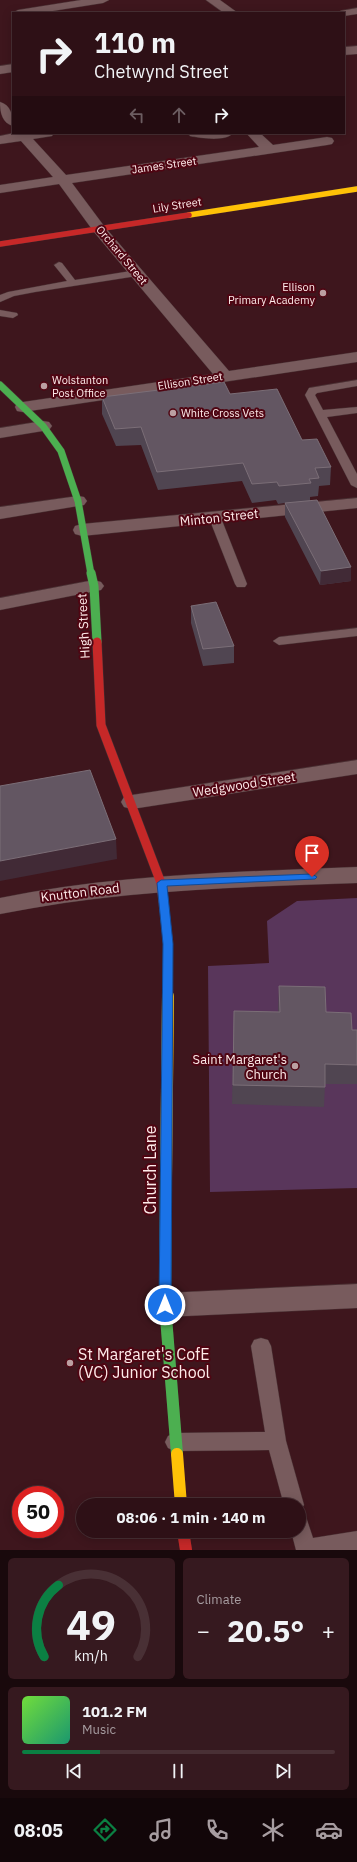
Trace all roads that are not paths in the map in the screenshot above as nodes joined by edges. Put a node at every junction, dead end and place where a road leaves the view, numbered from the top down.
1 (104, 0) edge
2 (212, 0) edge
3 (357, 11) edge
4 (25, 12) edge
5 (230, 12) edge
6 (345, 13) edge
7 (357, 50) edge
8 (345, 52) edge
9 (12, 68) edge
10 (0, 70) edge
11 (12, 103) edge
12 (0, 106) edge
13 (12, 121) edge
14 (34, 134) edge
15 (201, 134) edge
16 (216, 134) edge
17 (254, 134) edge
18 (23, 135) edge
19 (0, 140) edge
20 (327, 141) dead end
21 (269, 149) junction
22 (62, 179) junction
23 (0, 189) edge
24 (357, 189) edge
25 (99, 229) junction
26 (0, 244) edge
27 (59, 265) dead end
28 (136, 273) junction
29 (73, 283) junction
30 (0, 299) edge
31 (0, 313) edge
32 (13, 315) dead end
33 (357, 357) edge
34 (224, 376) junction
35 (357, 383) edge
36 (0, 385) edge
37 (23, 407) junction
38 (357, 410) edge
39 (320, 414) junction
40 (43, 426) junction
41 (0, 433) edge
42 (357, 485) edge
43 (78, 501) junction
44 (357, 503) edge
45 (0, 513) edge
46 (215, 518) junction
47 (82, 530) junction
48 (241, 584) dead end
49 (94, 586) junction
50 (0, 604) edge
51 (357, 632) edge
52 (279, 641) dead end
53 (357, 767) edge
54 (132, 802) junction
55 (357, 875) edge
56 (161, 883) junction
57 (0, 906) edge
58 (357, 1296) edge
59 (165, 1305) junction
60 (261, 1346) dead end
61 (276, 1441) junction
62 (175, 1442) junction
63 (180, 1498) edge
64 (292, 1498) edge
65 (184, 1538) edge
66 (303, 1538) edge
67 (357, 1542) edge
68 (186, 1550) edge

1 - 4 street
2 - 5 street
3 - 6 street
7 - 8 street
9 - 10 street
11 - 12 street
12 - 13 street
14 - 18 street
15 - 16 street
17 - 21 street
18 - 19 street
18 - 22 street, Orchard Street
20 - 21 street, James Street
21 - 22 street, James Street
22 - 23 street, James Street
22 - 25 street, Orchard Street
24 - 25 main road, Lily Street
25 - 26 main road, Lily Street
25 - 28 street, Orchard Street
27 - 29 lane
28 - 29 lane
28 - 34 street, Orchard Street
29 - 30 lane
31 - 32 lane
33 - 34 street, Ellison Street
34 - 37 street, Ellison Street
35 - 39 lane
36 - 37 main road, High Street
37 - 40 main road, High Street
38 - 39 lane
39 - 42 lane
40 - 41 street
40 - 43 main road, High Street
43 - 45 street
43 - 47 main road, High Street
44 - 46 street, Minton Street
46 - 47 street, Minton Street
46 - 48 lane
47 - 49 main road, High Street
49 - 50 street
49 - 54 main road, High Street
51 - 52 lane
53 - 54 street, Wedgwood Street
54 - 56 main road, High Street
55 - 56 street, Knutton Road
56 - 57 street, Knutton Road
56 - 59 main road, Church Lane
58 - 59 street
59 - 62 main road, Church Lane
60 - 61 lane
61 - 62 lane
61 - 64 lane
62 - 63 main road, Church Lane
65 - 68 main road
66 - 67 lane

